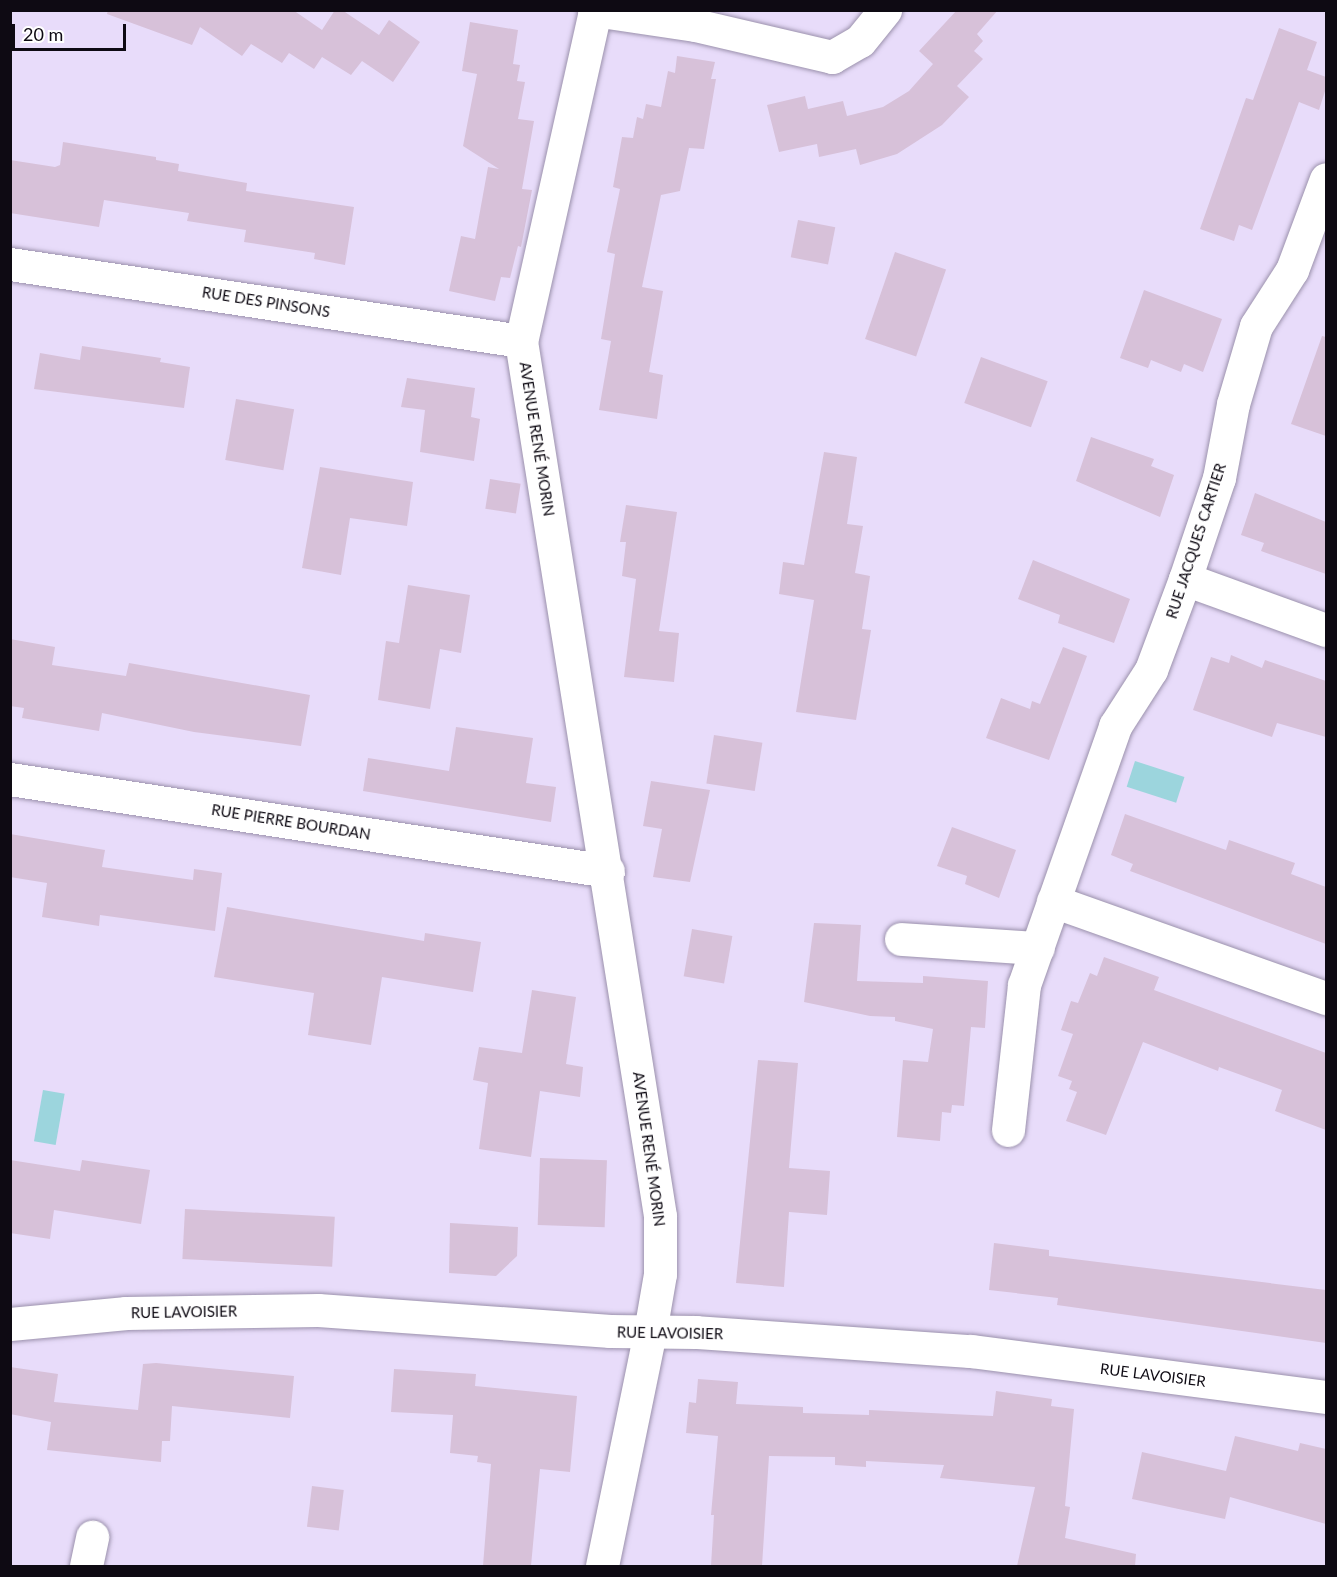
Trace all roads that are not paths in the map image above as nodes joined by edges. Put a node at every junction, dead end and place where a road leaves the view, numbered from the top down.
1 (885, 10) edge
2 (595, 11) edge
3 (693, 18) edge
4 (1326, 179) edge
5 (10, 264) edge
6 (521, 341) junction
7 (1185, 579) junction
8 (1326, 630) edge
9 (10, 779) edge
10 (608, 871) junction
11 (1053, 901) junction
12 (901, 939) dead end
13 (1038, 948) junction
14 (1326, 998) edge
15 (1008, 1131) dead end
16 (10, 1324) edge
17 (650, 1332) junction
18 (1326, 1397) edge
19 (602, 1566) edge

1 - 3 street
2 - 3 street
2 - 6 street, AVENUE RENÉ MORIN
4 - 7 street, RUE JACQUES CARTIER
5 - 6 street, RUE DES PINSONS
6 - 10 street, AVENUE RENÉ MORIN
7 - 8 street
7 - 11 street, RUE JACQUES CARTIER
9 - 10 street, RUE PIERRE BOURDAN
10 - 17 street, AVENUE RENÉ MORIN
11 - 13 street, RUE JACQUES CARTIER
11 - 14 street
12 - 13 street
13 - 15 street, RUE JACQUES CARTIER
16 - 17 street, RUE LAVOISIER
17 - 18 street, RUE LAVOISIER
17 - 19 street, AVENUE RENÉ MORIN

